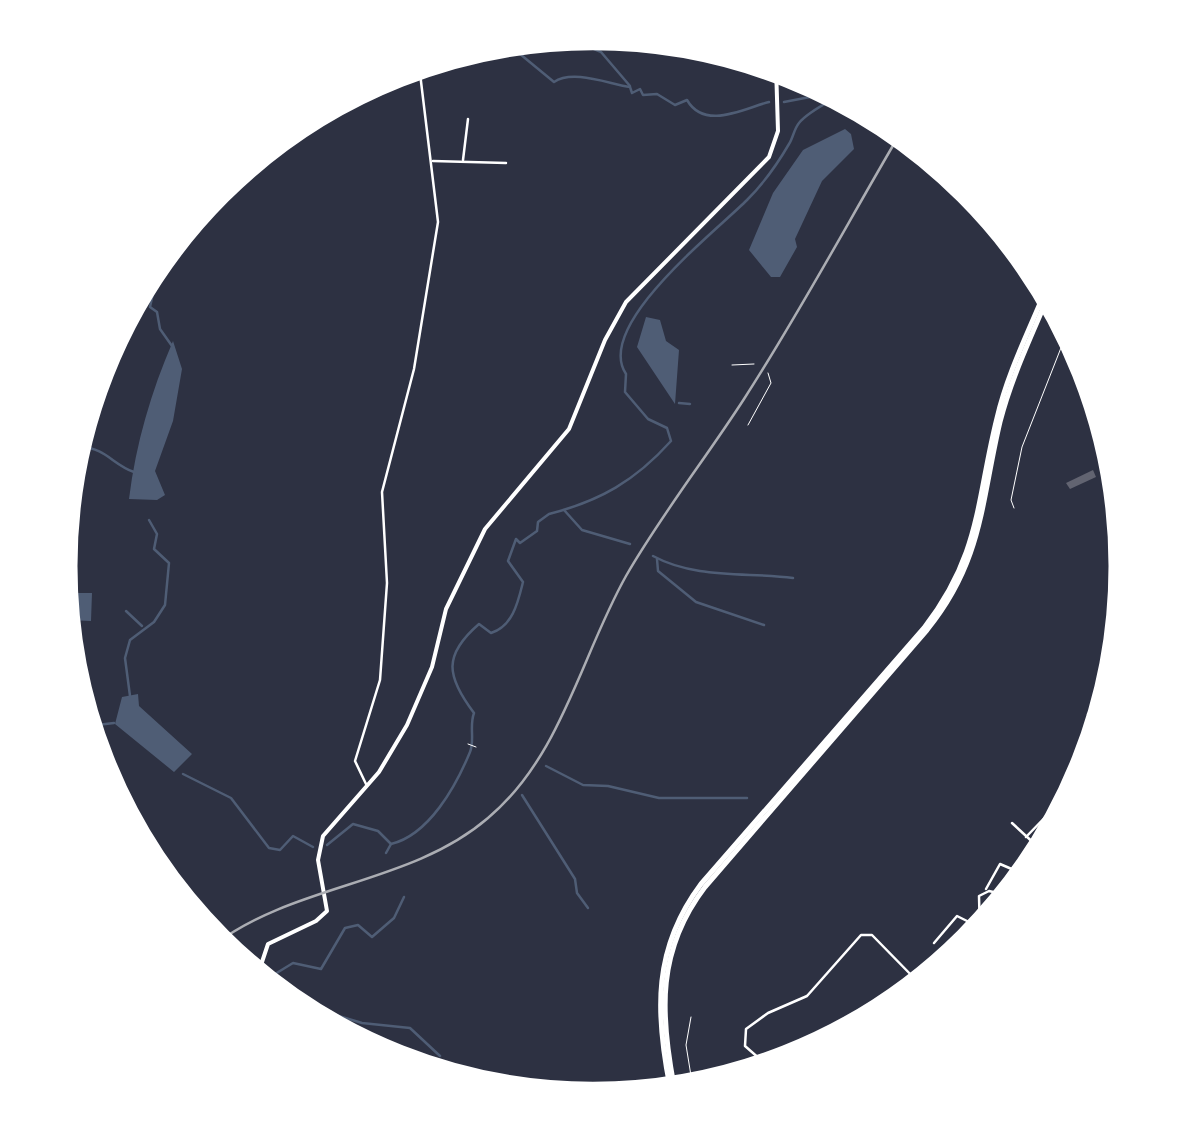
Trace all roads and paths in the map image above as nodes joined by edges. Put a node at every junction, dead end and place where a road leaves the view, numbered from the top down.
1 (421, 77) edge
2 (776, 81) edge
3 (468, 120) dead end
4 (433, 161) junction
5 (463, 162) junction
6 (506, 163) dead end
7 (1042, 306) edge
8 (1062, 344) edge
9 (754, 364) dead end
10 (732, 365) dead end
11 (768, 373) dead end
12 (748, 424) dead end
13 (1014, 508) dead end
14 (468, 744) dead end
15 (476, 747) dead end
16 (368, 786) junction
17 (1050, 811) edge
18 (1012, 823) dead end
19 (1026, 836) junction
20 (1032, 842) edge
21 (1014, 870) dead end
22 (986, 892) junction
23 (993, 892) joint
24 (996, 893) edge
25 (978, 913) edge
26 (969, 923) edge
27 (934, 943) dead end
28 (261, 964) edge
29 (911, 975) edge
30 (691, 1017) dead end
31 (758, 1058) edge
32 (691, 1076) edge
33 (671, 1079) edge

1 - 4 street
2 - 16 main road
3 - 5 street
4 - 5 street
4 - 16 street
5 - 6 street
7 - 33 highway
8 - 13 path
9 - 10 lane
11 - 12 lane
14 - 15 path
16 - 28 main road
17 - 19 street
18 - 19 street
19 - 20 street
21 - 22 street
22 - 23 street
22 - 25 street
23 - 24 street
26 - 27 street
29 - 31 street
30 - 32 path

